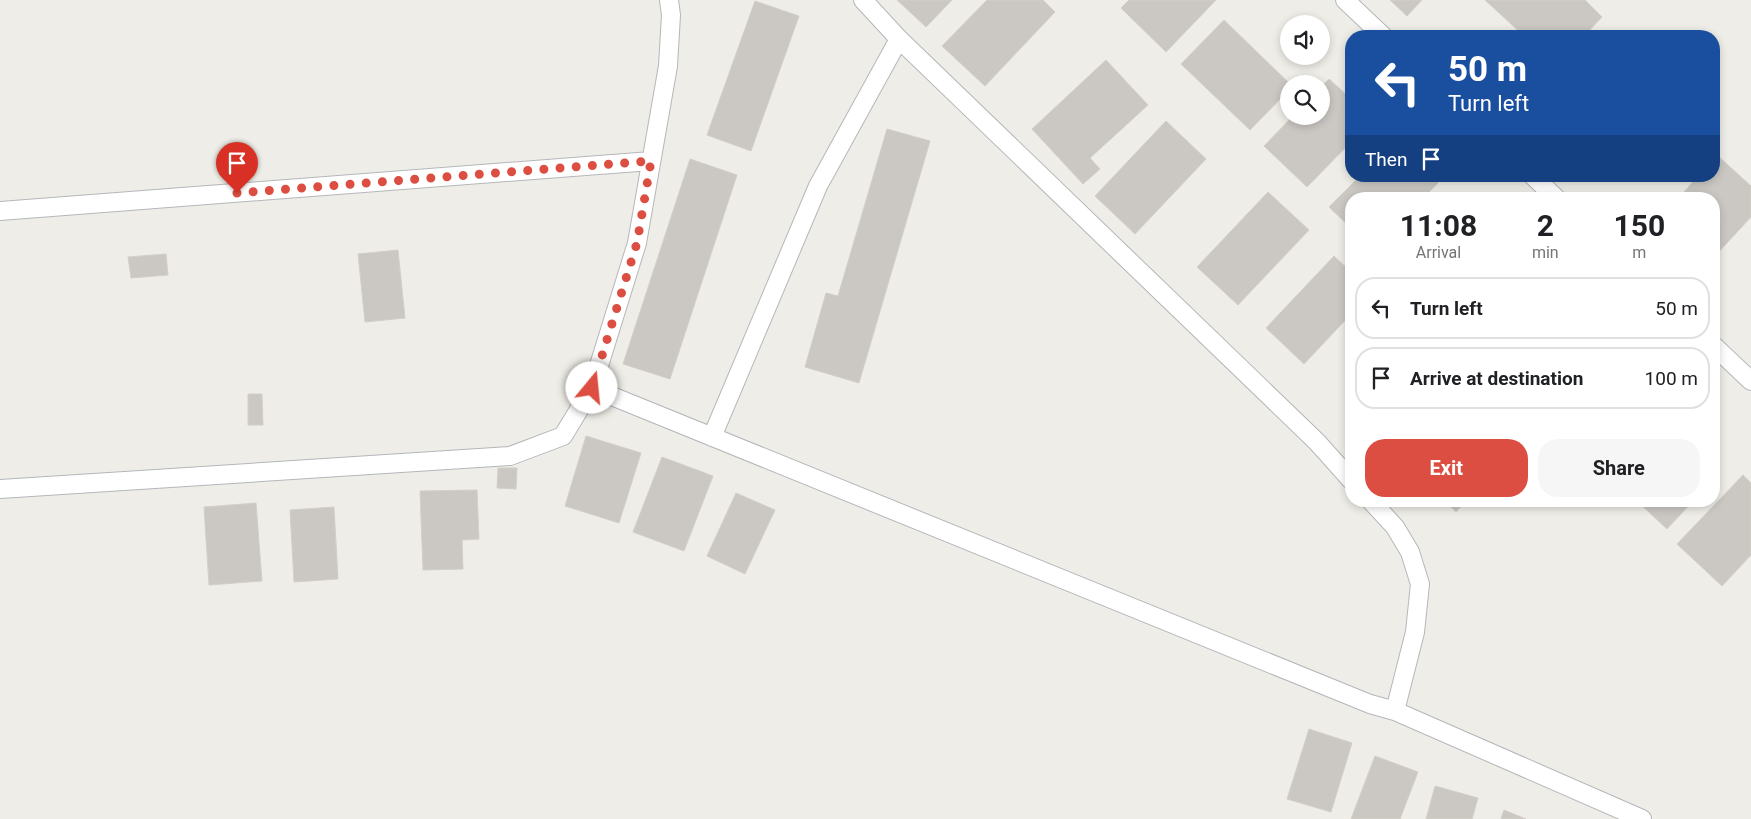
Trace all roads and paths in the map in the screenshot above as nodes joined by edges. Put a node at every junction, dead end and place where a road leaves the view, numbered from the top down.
1 (669, 0) edge
2 (864, 0) edge
3 (1345, 0) edge
4 (1377, 30) edge
5 (898, 39) junction
6 (651, 161) junction
7 (1539, 182) edge
8 (1550, 192) edge
9 (0, 210) edge
10 (1720, 352) edge
11 (1751, 381) edge
12 (592, 388) junction
13 (712, 437) junction
14 (1345, 473) edge
15 (0, 489) edge
16 (1376, 507) edge
17 (1395, 710) junction
18 (1642, 819) edge

1 - 6 lane
2 - 5 lane
3 - 4 lane
5 - 13 lane
5 - 14 lane
6 - 9 lane
6 - 12 lane
7 - 8 lane
10 - 11 lane
12 - 13 lane
12 - 15 lane
13 - 17 lane
16 - 17 lane
17 - 18 lane

